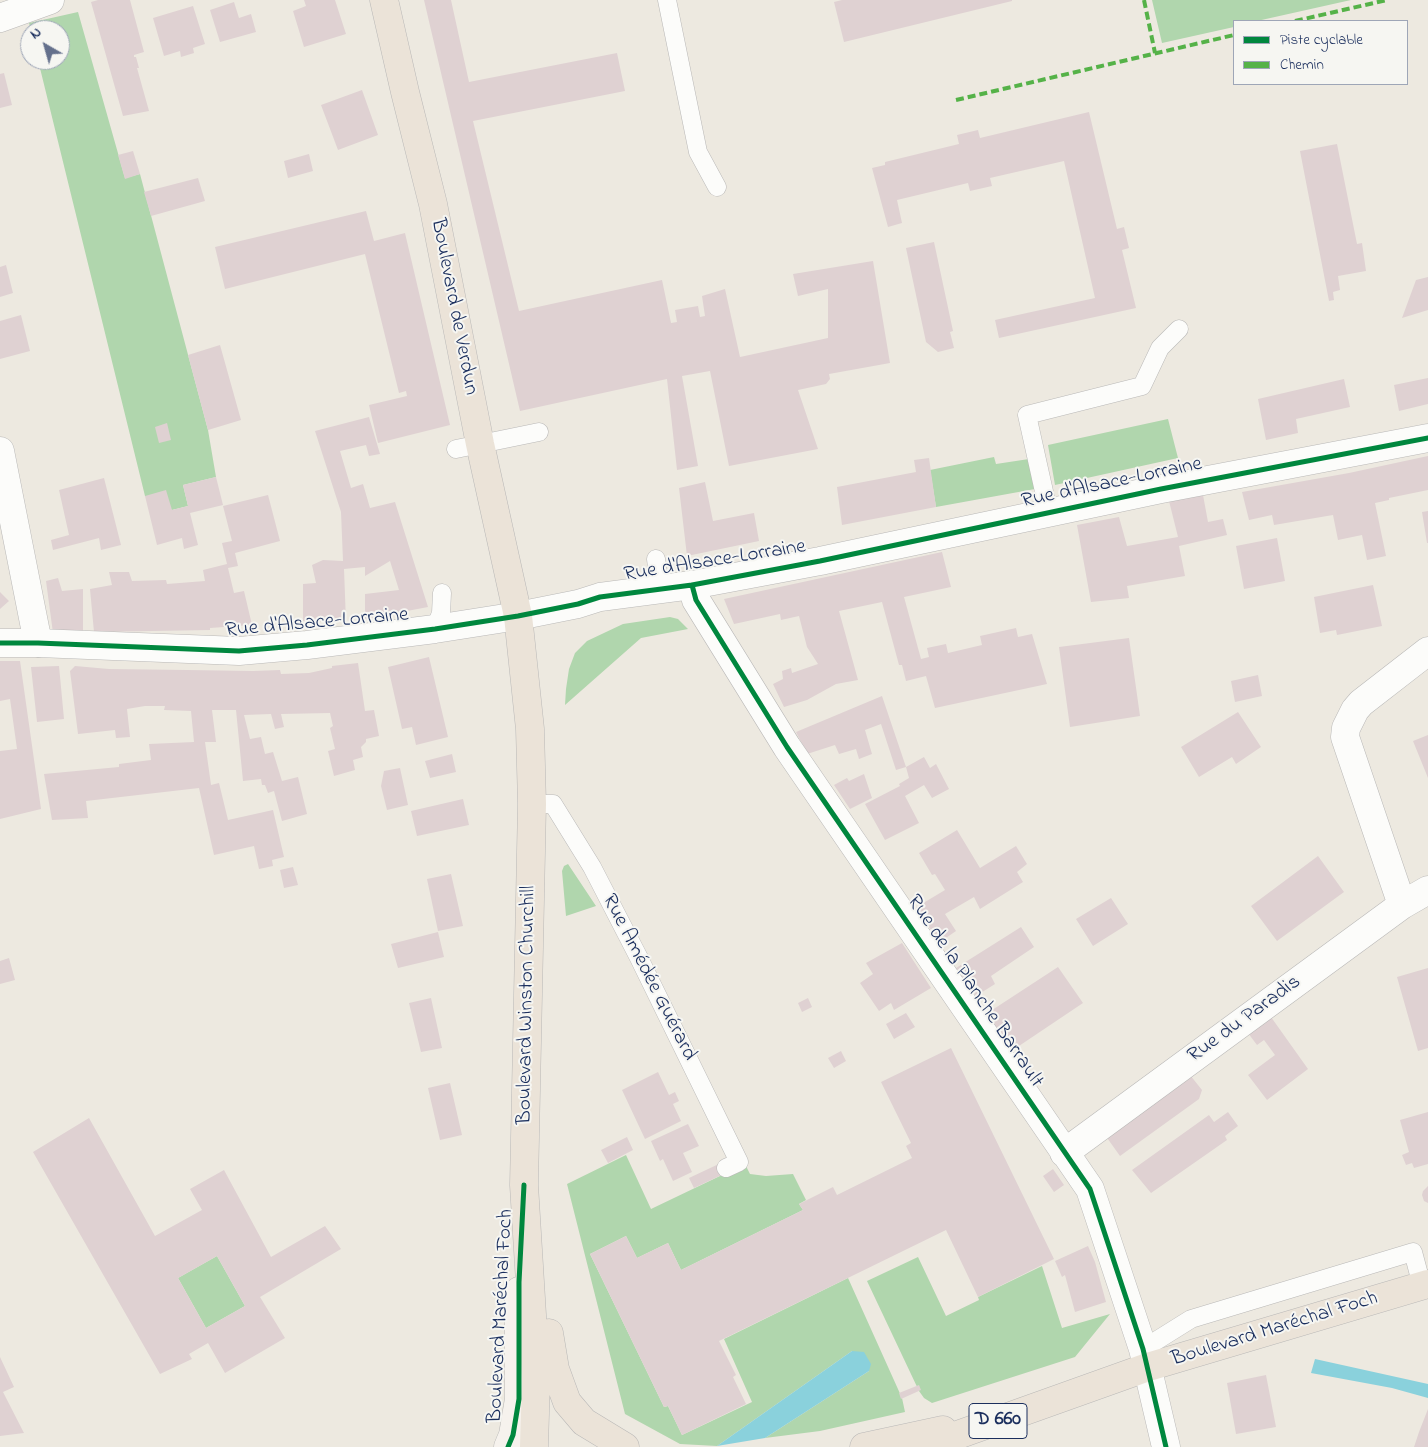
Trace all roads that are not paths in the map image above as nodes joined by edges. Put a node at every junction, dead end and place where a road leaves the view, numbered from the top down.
1 (50, 0) edge
2 (384, 0) edge
3 (667, 0) edge
4 (0, 18) edge
5 (717, 187) dead end
6 (1179, 329) dead end
7 (539, 432) dead end
8 (1428, 438) edge
9 (468, 447) junction
10 (0, 451) edge
11 (1049, 514) junction
12 (656, 559) dead end
13 (692, 585) junction
14 (660, 589) junction
15 (442, 593) dead end
16 (518, 616) junction
17 (436, 629) junction
18 (0, 643) edge
19 (38, 643) junction
20 (1428, 651) edge
21 (532, 804) junction
22 (1428, 890) edge
23 (1402, 905) junction
24 (1064, 1153) junction
25 (726, 1168) dead end
26 (524, 1185) junction
27 (1425, 1285) edge
28 (1145, 1358) junction
29 (1022, 1412) junction
30 (508, 1447) edge
31 (534, 1447) edge
32 (625, 1447) edge
33 (864, 1447) edge
34 (924, 1447) edge
35 (1166, 1447) edge

1 - 4 street
2 - 9 main road, Boulevard de Verdun
3 - 5 lane
6 - 11 lane
7 - 9 lane
8 - 11 street, Rue d'Alsace-Lorraine
9 - 16 main road, Boulevard de Verdun
10 - 19 street
11 - 13 street, Rue d'Alsace-Lorraine
12 - 14 lane
13 - 14 street, Rue d'Alsace-Lorraine
13 - 24 street, Rue de la Planche Barrault
14 - 16 street, Rue d'Alsace-Lorraine
15 - 17 lane
16 - 17 street, Rue d'Alsace-Lorraine
16 - 21 main road, Boulevard Winston Churchill
17 - 19 street, Rue d'Alsace-Lorraine
18 - 19 street, Rue d'Alsace-Lorraine
20 - 23 street
21 - 25 lane, Rue Amédée Guérard
21 - 26 main road, Boulevard Winston Churchill
22 - 23 street, Rue du Paradis
23 - 24 street, Rue du Paradis
24 - 28 street, Rue de la Planche Barrault
26 - 30 main road, Boulevard Maréchal Foch
26 - 31 main road, Boulevard Winston Churchill
26 - 32 main road
27 - 28 main road, Boulevard Maréchal Foch / D 660
28 - 29 main road, Boulevard Maréchal Foch / D 660
28 - 35 street, Rue de la Planche Barrault
29 - 33 main road, D 660
29 - 34 main road, Boulevard Maréchal Foch / D 660

